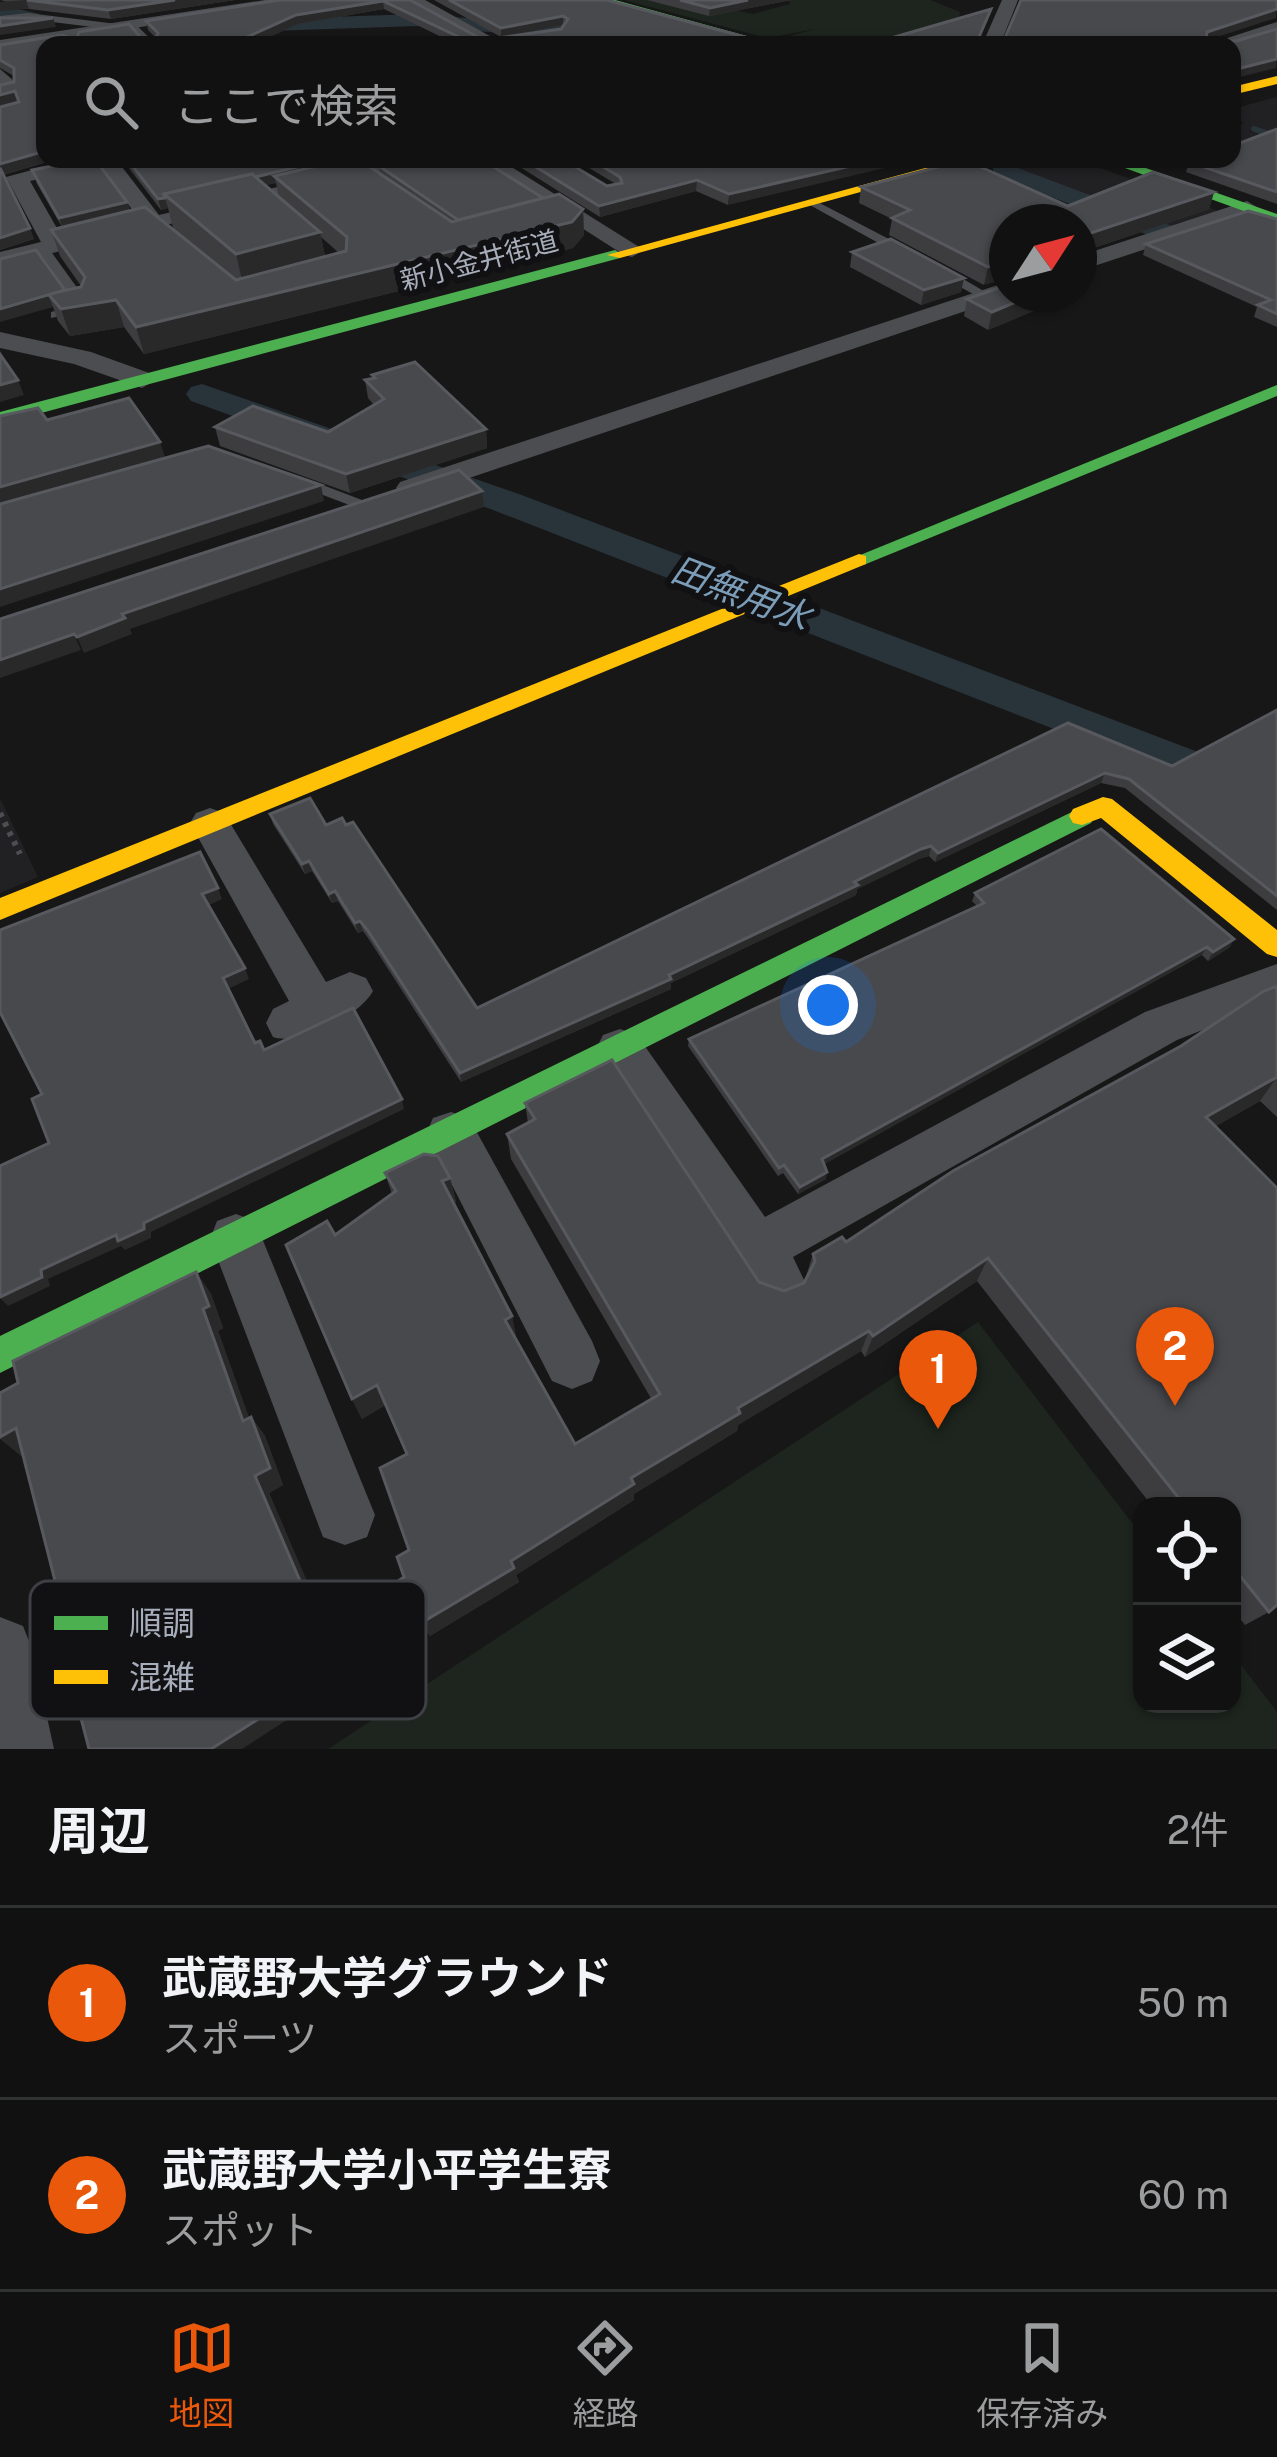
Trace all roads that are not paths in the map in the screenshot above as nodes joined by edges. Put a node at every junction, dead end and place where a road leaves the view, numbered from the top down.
1 (104, 0) edge
2 (298, 0) edge
3 (413, 0) edge
4 (603, 0) edge
5 (1010, 0) edge
6 (0, 20) edge
7 (124, 26) junction
8 (1277, 27) edge
9 (85, 36) edge
10 (139, 36) edge
11 (480, 36) edge
12 (739, 36) edge
13 (995, 36) edge
14 (1241, 37) edge
15 (36, 42) edge
16 (0, 45) edge
17 (0, 75) edge
18 (1277, 80) edge
19 (0, 86) edge
20 (1241, 90) edge
21 (60, 168) edge
22 (111, 168) edge
23 (386, 168) edge
24 (497, 168) edge
25 (940, 168) edge
26 (1133, 168) edge
27 (362, 174) junction
28 (385, 190) edge
29 (262, 197) junction
30 (812, 202) junction
31 (1247, 208) junction
32 (282, 215) edge
33 (1277, 219) edge
34 (154, 223) junction
35 (175, 241) edge
36 (49, 247) junction
37 (632, 250) junction
38 (1097, 258) edge
39 (0, 259) edge
40 (989, 288) edge
41 (989, 295) edge
42 (56, 315) edge
43 (0, 340) edge
44 (142, 380) junction
45 (1277, 390) edge
46 (0, 418) edge
47 (277, 473) edge
48 (358, 503) junction
49 (313, 518) edge
50 (210, 823) junction
51 (0, 909) edge
52 (1277, 946) edge
53 (1270, 997) edge
54 (319, 1007) dead end
55 (620, 1049) junction
56 (451, 1133) junction
57 (236, 1239) junction
58 (0, 1355) edge
59 (572, 1361) dead end
60 (345, 1515) dead end
61 (0, 1649) edge
62 (20, 1749) edge

1 - 7 street
2 - 7 street
3 - 11 street
4 - 12 street
5 - 13 street
6 - 7 lane
7 - 9 street
7 - 10 lane
8 - 14 street
15 - 16 street
17 - 19 street
18 - 20 street
21 - 36 street
22 - 34 street
23 - 27 street
24 - 37 street
25 - 30 street, 新小金井街道
26 - 31 street
27 - 28 lane
27 - 29 street
29 - 32 lane
29 - 34 street
30 - 37 street, 新小金井街道
30 - 40 lane
31 - 33 street
31 - 38 street
34 - 35 lane
34 - 36 street
36 - 39 street
36 - 42 lane
37 - 44 street, 新小金井街道
41 - 48 street
43 - 44 street
44 - 46 street, 新小金井街道
45 - 50 street
47 - 48 lane
48 - 49 street
50 - 51 street
50 - 54 street
52 - 55 street
53 - 55 street
55 - 56 street
56 - 57 street
56 - 59 street
57 - 58 street
57 - 60 street
61 - 62 street

